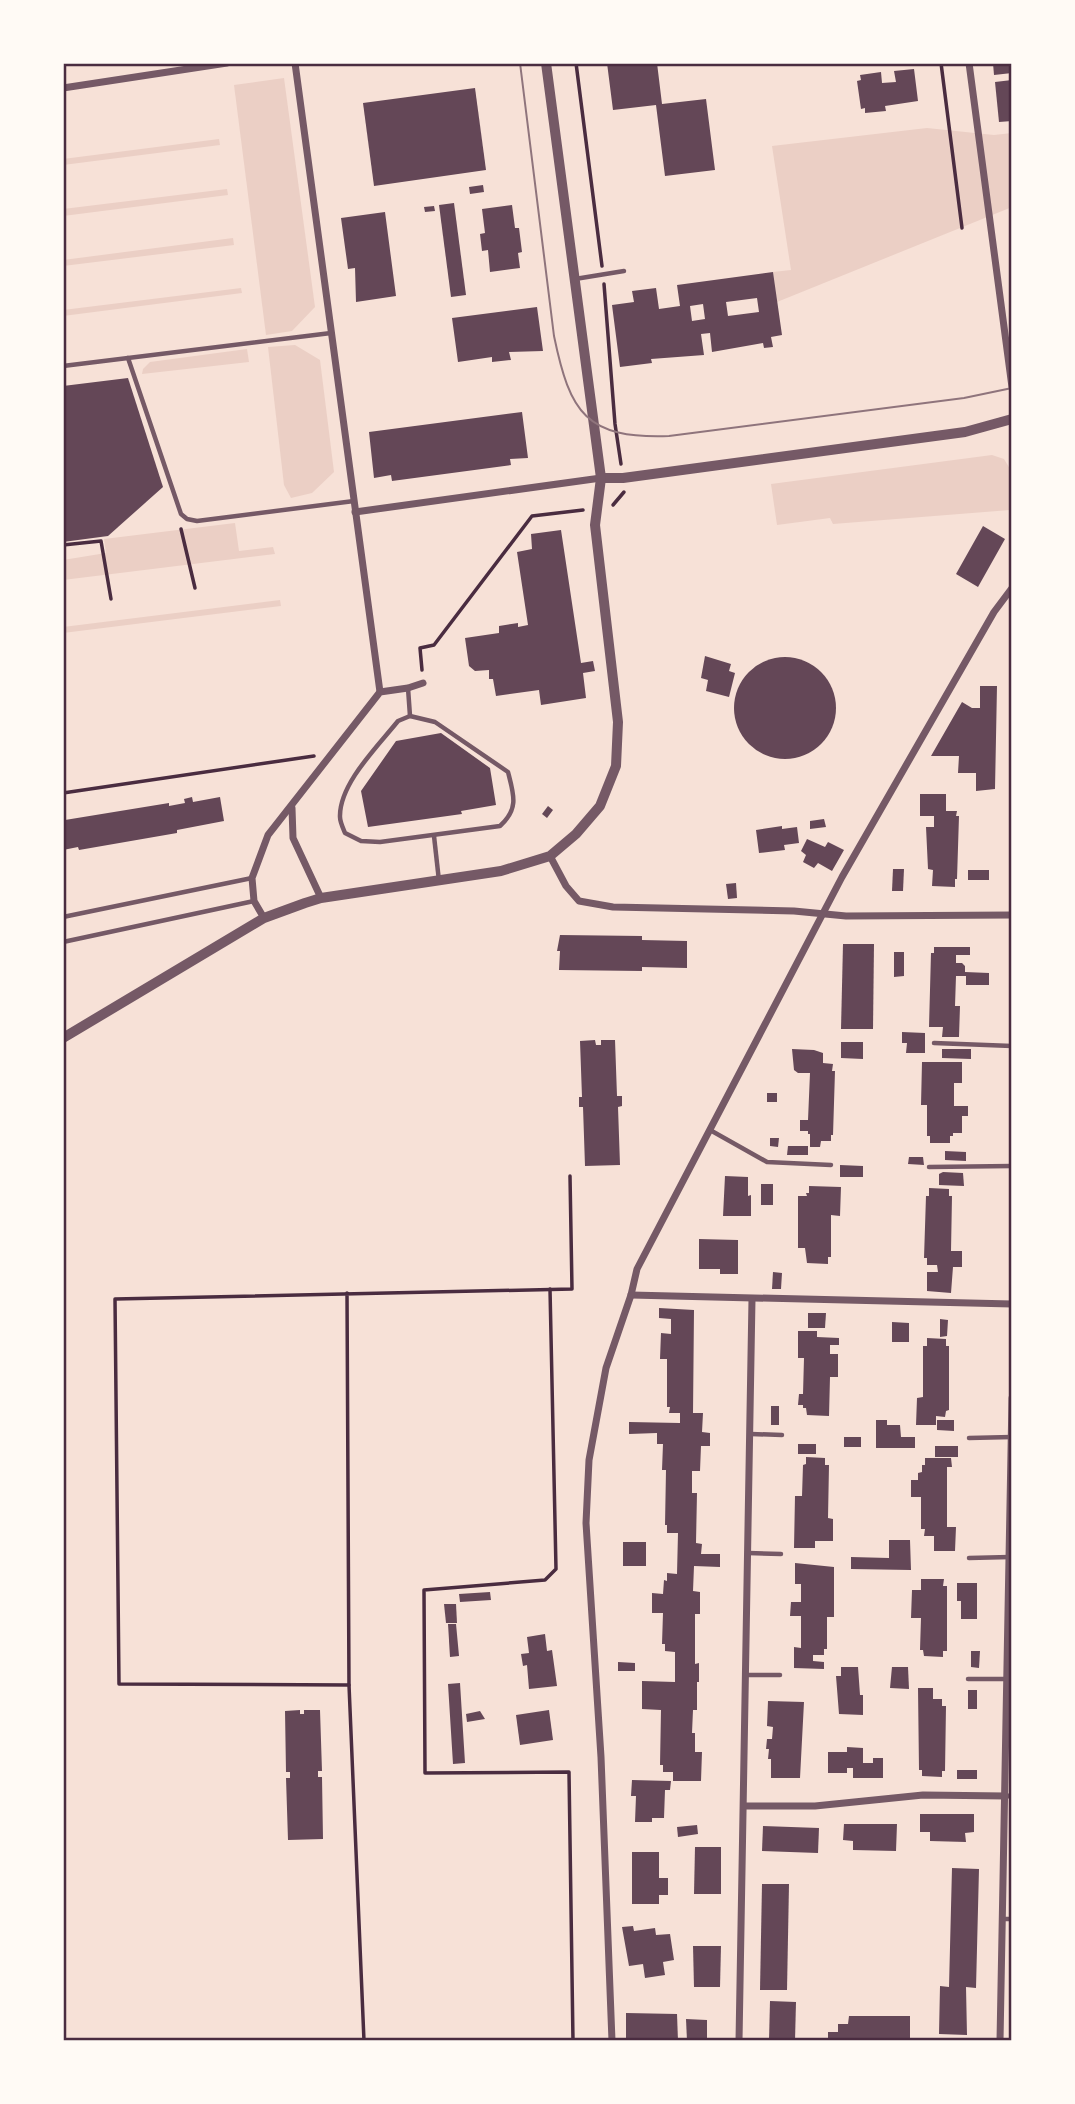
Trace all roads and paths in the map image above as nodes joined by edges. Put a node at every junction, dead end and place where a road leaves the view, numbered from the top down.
1 (227, 63) edge
2 (295, 63) edge
3 (547, 63) edge
4 (941, 63) edge
5 (969, 63) edge
6 (198, 65) edge
7 (63, 88) edge
8 (962, 228) dead end
9 (624, 271) dead end
10 (574, 279) junction
11 (331, 333) junction
12 (128, 358) junction
13 (63, 366) edge
14 (1012, 387) edge
15 (1012, 419) edge
16 (601, 478) junction
17 (354, 500) junction
18 (576, 511) dead end
19 (355, 512) junction
20 (181, 514) junction
21 (63, 545) edge
22 (195, 588) dead end
23 (1012, 588) edge
24 (111, 599) dead end
25 (423, 683) joint
26 (408, 688) junction
27 (380, 692) junction
28 (410, 716) junction
29 (334, 753) junction
30 (63, 793) edge
31 (292, 807) junction
32 (434, 836) junction
33 (550, 856) junction
34 (252, 878) junction
35 (439, 881) junction
36 (321, 898) junction
37 (254, 901) junction
38 (822, 914) junction
39 (1012, 915) edge
40 (63, 917) edge
41 (264, 918) junction
42 (63, 942) edge
43 (63, 1038) edge
44 (934, 1043) dead end
45 (1012, 1046) edge
46 (710, 1129) junction
47 (831, 1165) dead end
48 (929, 1167) dead end
49 (1012, 1167) edge
50 (570, 1176) dead end
51 (550, 1289) junction
52 (347, 1293) junction
53 (631, 1295) junction
54 (752, 1299) junction
55 (1012, 1304) edge
56 (1012, 1398) edge
57 (750, 1434) junction
58 (782, 1434) dead end
59 (1012, 1437) edge
60 (969, 1438) dead end
61 (748, 1553) junction
62 (781, 1554) dead end
63 (1011, 1557) edge
64 (969, 1558) dead end
65 (746, 1675) junction
66 (780, 1675) dead end
67 (968, 1679) dead end
68 (1010, 1679) edge
69 (349, 1685) junction
70 (1009, 1796) edge
71 (744, 1806) junction
72 (1008, 1919) edge
73 (364, 2041) edge
74 (573, 2041) edge
75 (612, 2041) edge
76 (739, 2041) edge
77 (1000, 2041) edge

1 - 6 street
2 - 11 street
3 - 10 street
4 - 8 path
5 - 14 street
6 - 7 street
9 - 10 lane
10 - 16 street
11 - 12 lane
11 - 17 street
12 - 13 lane
12 - 20 lane
15 - 16 street
16 - 19 street
16 - 33 street
17 - 19 street
17 - 20 lane
18 - 25 path
19 - 27 street
20 - 22 path
21 - 24 path
23 - 38 street
25 - 26 street
26 - 27 street
26 - 28 lane
27 - 29 street
28 - 32 lane
28 - 32 lane
29 - 30 path
29 - 31 street
31 - 34 street
31 - 36 street
32 - 35 lane
33 - 35 street
33 - 38 street
34 - 37 street
34 - 40 lane
35 - 36 street
36 - 41 street
37 - 41 street
37 - 42 lane
38 - 39 street
38 - 46 street
41 - 43 street
44 - 45 lane
46 - 47 lane
46 - 53 street
48 - 49 lane
50 - 51 path
51 - 52 path
51 - 74 path
52 - 69 path
52 - 69 path
53 - 54 street
53 - 75 street
54 - 55 street
54 - 57 street
56 - 59 street
57 - 58 lane
57 - 61 street
59 - 60 lane
59 - 63 street
61 - 62 lane
61 - 65 street
63 - 64 lane
63 - 68 street
65 - 66 lane
65 - 71 street
67 - 68 lane
68 - 70 street
69 - 73 path
70 - 71 street
70 - 72 street
71 - 76 street
72 - 77 street

